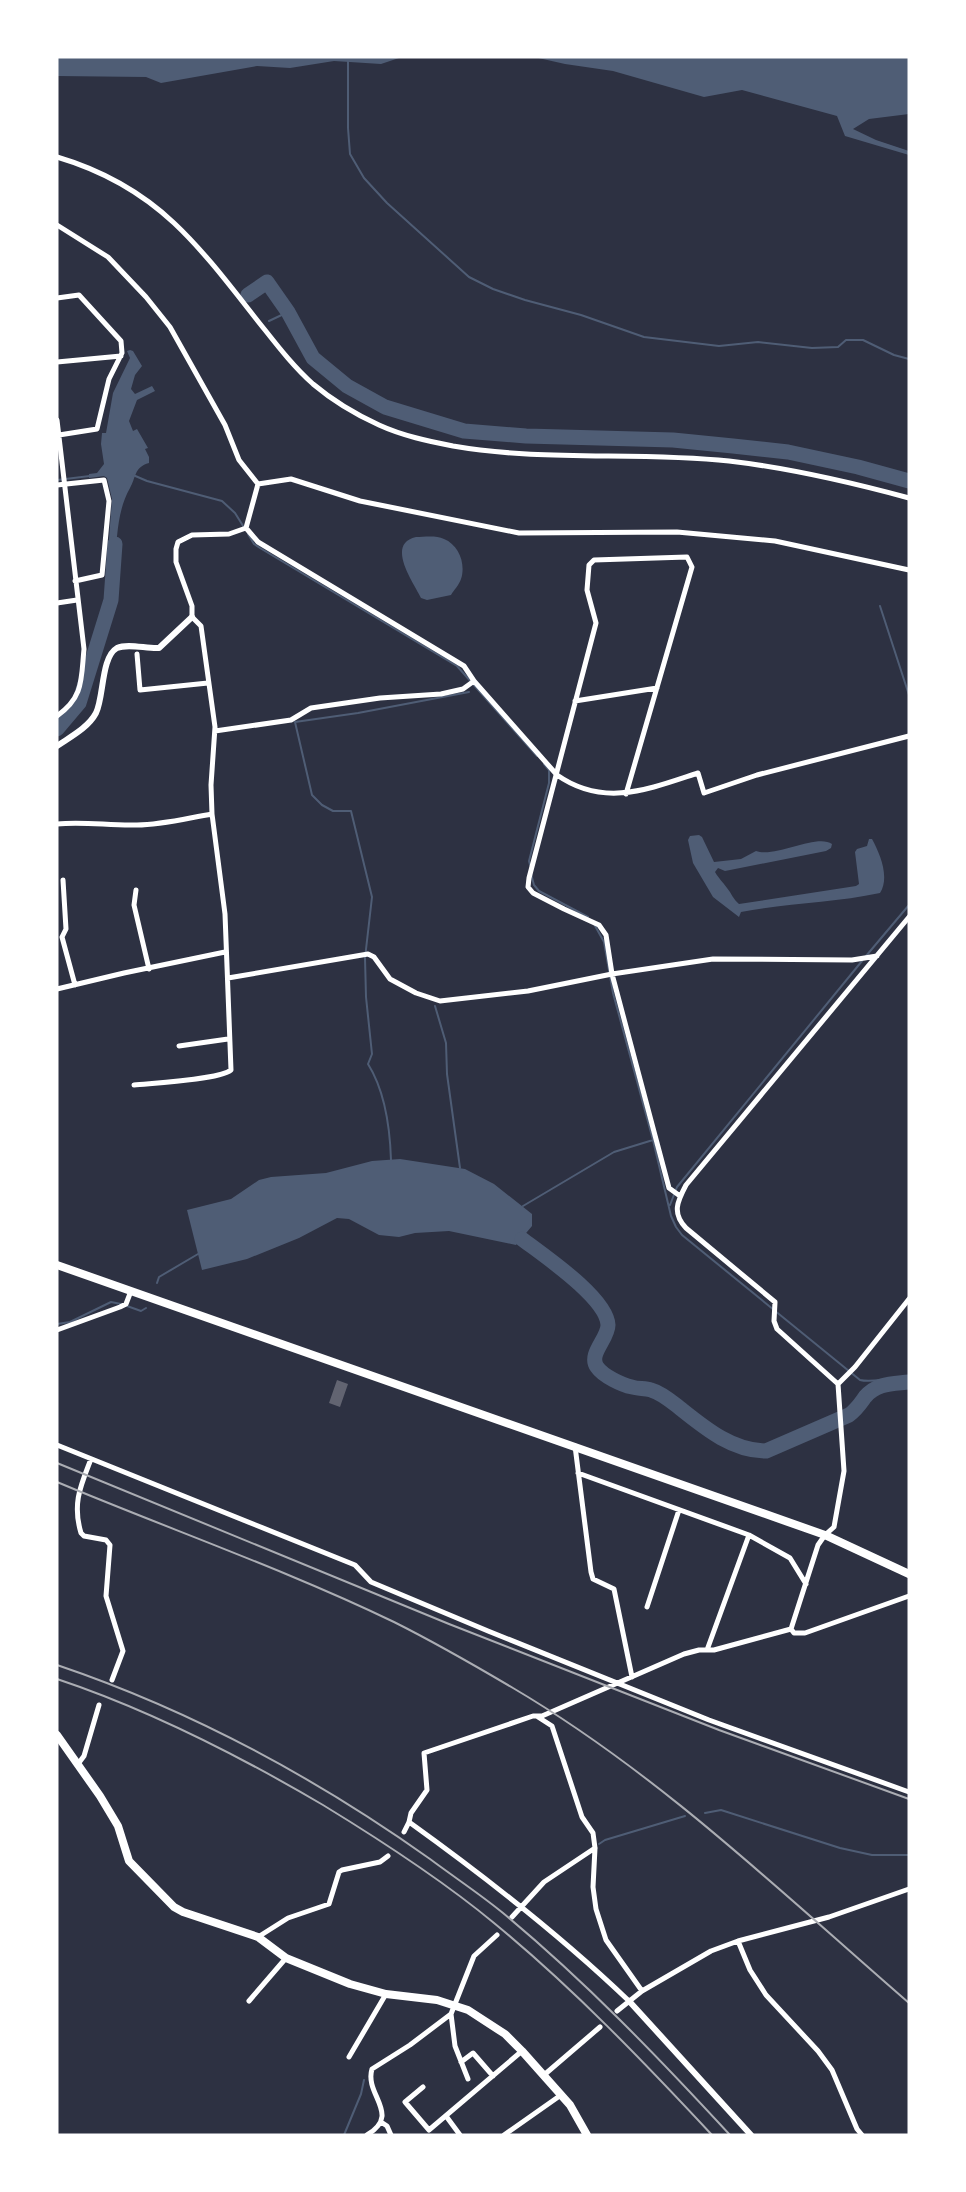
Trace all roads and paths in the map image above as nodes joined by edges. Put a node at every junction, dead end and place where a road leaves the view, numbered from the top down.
1 (57, 158) edge
2 (57, 225) edge
3 (57, 298) edge
4 (121, 356) junction
5 (57, 362) edge
6 (57, 420) edge
7 (59, 435) junction
8 (65, 484) junction
9 (258, 484) junction
10 (57, 485) edge
11 (909, 498) edge
12 (246, 528) junction
13 (909, 570) edge
14 (75, 581) junction
15 (77, 600) junction
16 (57, 603) edge
17 (192, 617) junction
18 (137, 654) dead end
19 (474, 681) junction
20 (208, 683) junction
21 (657, 688) junction
22 (574, 701) junction
23 (57, 716) edge
24 (215, 731) junction
25 (909, 736) edge
26 (57, 746) edge
27 (557, 775) junction
28 (626, 794) junction
29 (212, 814) junction
30 (57, 824) edge
31 (63, 880) dead end
32 (136, 890) dead end
33 (909, 917) edge
34 (225, 952) junction
35 (877, 956) junction
36 (149, 969) junction
37 (612, 974) junction
38 (228, 978) junction
39 (75, 985) junction
40 (57, 989) edge
41 (228, 1039) junction
42 (179, 1046) dead end
43 (134, 1085) dead end
44 (680, 1196) junction
45 (57, 1265) edge
46 (131, 1291) junction
47 (909, 1299) edge
48 (57, 1330) edge
49 (838, 1384) junction
50 (57, 1445) edge
51 (575, 1446) junction
52 (91, 1459) junction
53 (578, 1473) junction
54 (679, 1510) junction
55 (749, 1535) junction
56 (825, 1535) junction
57 (909, 1574) edge
58 (806, 1584) junction
59 (909, 1596) edge
60 (647, 1607) dead end
61 (791, 1629) junction
62 (708, 1650) junction
63 (632, 1677) junction
64 (112, 1680) dead end
65 (618, 1683) junction
66 (99, 1705) dead end
67 (538, 1717) junction
68 (57, 1735) edge
69 (78, 1764) junction
70 (909, 1792) edge
71 (409, 1822) junction
72 (404, 1832) dead end
73 (595, 1848) junction
74 (388, 1856) dead end
75 (909, 1889) edge
76 (522, 1905) junction
77 (512, 1917) dead end
78 (497, 1935) dead end
79 (258, 1937) junction
80 (738, 1941) junction
81 (286, 1958) junction
82 (642, 1991) junction
83 (386, 1994) junction
84 (249, 2001) dead end
85 (629, 2001) junction
86 (454, 2006) junction
87 (617, 2011) dead end
88 (451, 2014) junction
89 (600, 2026) dead end
90 (522, 2051) junction
91 (350, 2057) dead end
92 (461, 2062) junction
93 (544, 2075) junction
94 (493, 2076) junction
95 (468, 2079) dead end
96 (423, 2087) dead end
97 (561, 2095) junction
98 (446, 2116) junction
99 (381, 2122) junction
100 (367, 2135) edge
101 (391, 2135) edge
102 (460, 2135) edge
103 (504, 2135) edge
104 (586, 2135) edge
105 (751, 2135) edge
106 (862, 2135) edge

1 - 11 street
2 - 9 street
3 - 4 street
4 - 5 street
4 - 7 street
6 - 7 street
7 - 8 street
8 - 10 street
8 - 14 street
8 - 14 street
9 - 12 street
9 - 13 street
12 - 17 street
12 - 19 street
14 - 15 street
15 - 16 street
15 - 23 street
17 - 20 street
17 - 26 street
18 - 20 street
19 - 24 street
19 - 27 street
20 - 24 street
21 - 22 street
21 - 22 street
21 - 28 street
22 - 27 street
24 - 29 street
25 - 28 street
27 - 28 street
27 - 37 street
29 - 30 street
29 - 34 street
31 - 39 street
32 - 36 street
33 - 35 street
34 - 36 street
34 - 38 street
35 - 37 street
35 - 44 street
36 - 39 street
37 - 38 street
37 - 44 street
38 - 41 street
39 - 40 street
41 - 42 street
41 - 43 street
44 - 49 street
45 - 46 highway
46 - 48 street
46 - 51 highway
47 - 49 street
49 - 56 street
50 - 52 street
51 - 53 street
51 - 56 highway
52 - 64 street
52 - 65 street
53 - 54 street
53 - 63 street
54 - 55 street
54 - 60 street
55 - 58 street
55 - 62 street
56 - 57 highway
56 - 58 street
58 - 61 street
59 - 61 street
61 - 62 street
62 - 63 street
63 - 65 street
65 - 67 street
65 - 70 street
66 - 69 street
67 - 71 street
67 - 73 street
68 - 69 main road
69 - 79 main road
71 - 72 street
71 - 76 street
73 - 76 street
73 - 82 street
74 - 79 street
75 - 80 street
76 - 77 street
76 - 85 street
78 - 86 street
79 - 81 main road
80 - 82 street
80 - 106 street
81 - 83 main road
81 - 84 street
82 - 85 street
83 - 86 main road
83 - 91 street
85 - 87 street
85 - 105 street
86 - 88 street
86 - 90 main road
88 - 92 street
88 - 99 street
89 - 93 street
90 - 93 main road
90 - 94 street
92 - 94 street
92 - 95 street
93 - 97 main road
94 - 98 street
96 - 98 street
97 - 103 street
97 - 104 main road
98 - 102 street
99 - 100 street
99 - 101 street

